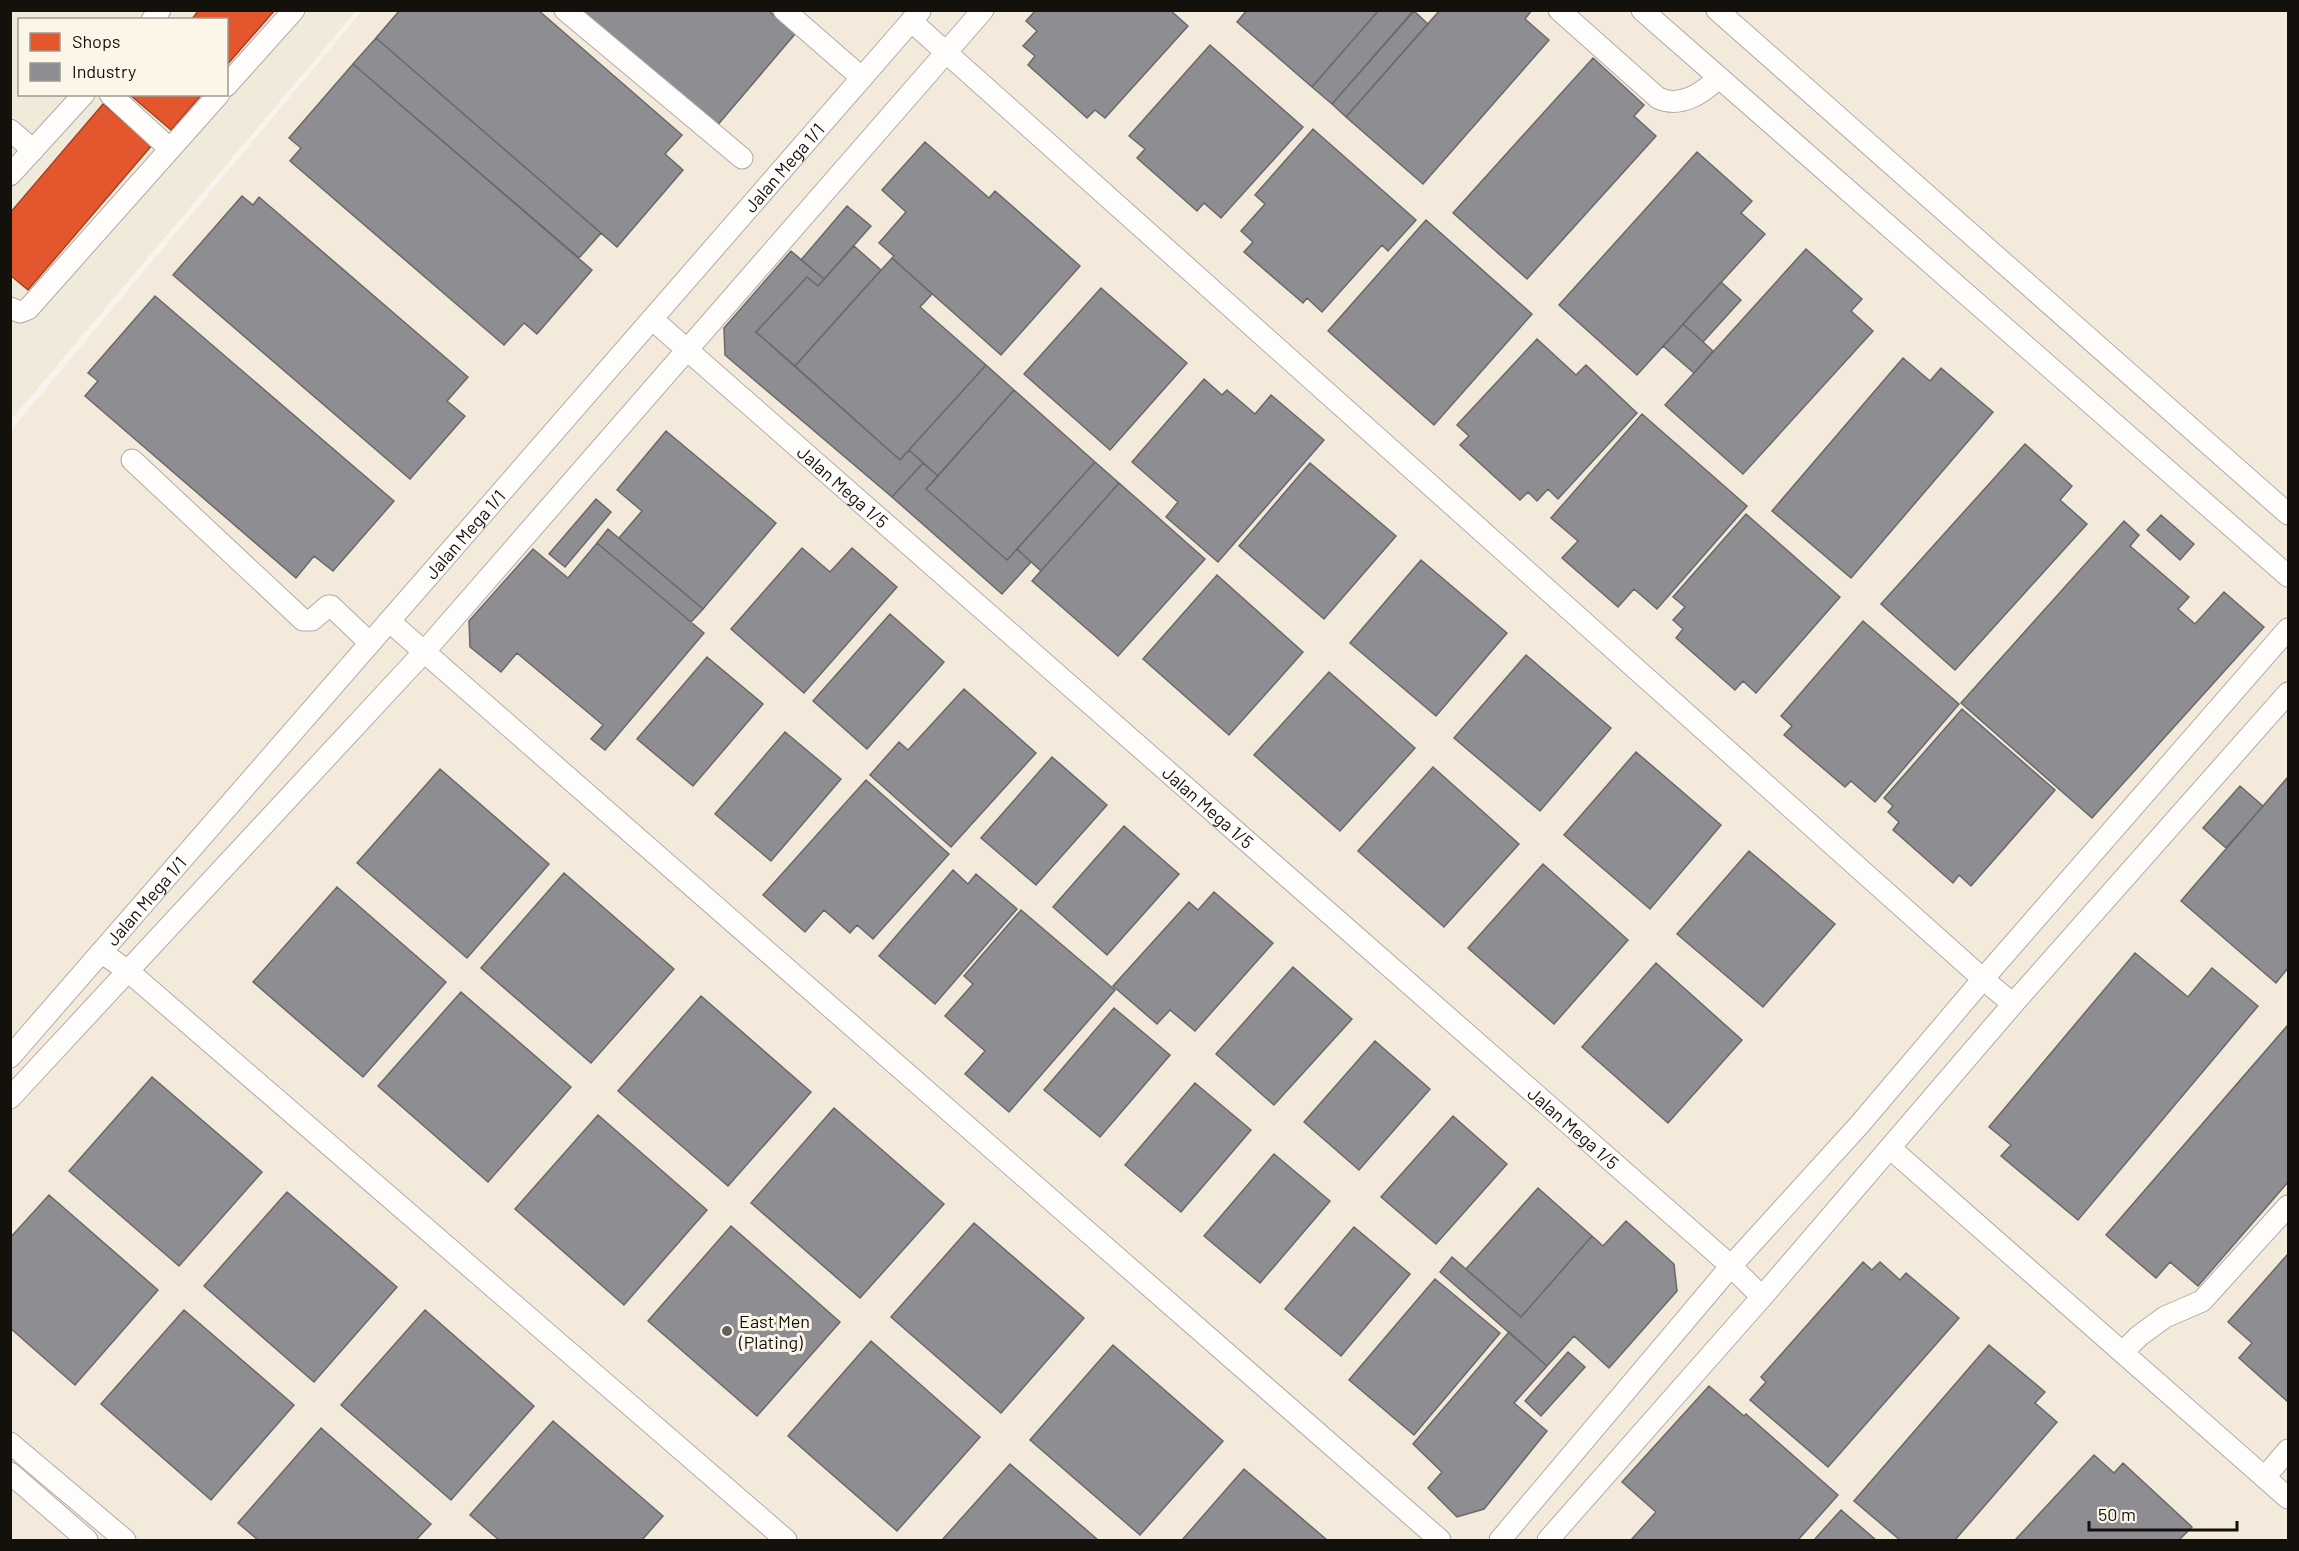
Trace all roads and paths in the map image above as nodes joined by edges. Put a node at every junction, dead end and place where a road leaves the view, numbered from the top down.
1 (294, 10) edge
2 (565, 10) edge
3 (784, 10) edge
4 (983, 10) edge
5 (1559, 10) edge
6 (1642, 10) edge
7 (1717, 10) edge
8 (916, 16) edge
9 (946, 53) junction
10 (862, 78) junction
11 (1718, 78) junction
12 (228, 84) edge
13 (82, 96) edge
14 (112, 96) edge
15 (217, 96) edge
16 (10, 130) edge
17 (170, 149) junction
18 (33, 150) junction
19 (742, 158) dead end
20 (10, 175) edge
21 (10, 308) edge
22 (652, 319) junction
23 (687, 350) junction
24 (132, 460) dead end
25 (2289, 514) edge
26 (2289, 576) edge
27 (389, 621) junction
28 (2289, 629) edge
29 (370, 643) junction
30 (424, 652) junction
31 (2289, 693) edge
32 (101, 952) junction
33 (128, 971) junction
34 (1983, 979) junction
35 (2013, 1004) junction
36 (10, 1057) edge
37 (10, 1098) edge
38 (1890, 1148) junction
39 (2289, 1206) edge
40 (1731, 1266) junction
41 (1762, 1297) junction
42 (2123, 1352) junction
43 (10, 1443) edge
44 (2289, 1450) edge
45 (10, 1473) edge
46 (2265, 1477) junction
47 (2289, 1498) edge
48 (87, 1540) edge
49 (125, 1540) edge
50 (786, 1540) edge
51 (1440, 1540) edge
52 (1500, 1540) edge
53 (1548, 1540) edge

1 - 12 street
2 - 19 street
3 - 10 street
4 - 9 street
5 - 11 street
6 - 11 street
7 - 25 street
8 - 9 street
8 - 10 street, Jalan Mega 1/1
9 - 23 street
9 - 34 street
10 - 22 street, Jalan Mega 1/1
11 - 26 street
13 - 18 street
14 - 17 street
15 - 17 street
16 - 18 street
17 - 21 street
18 - 20 street
22 - 23 street, Jalan Mega 1/5
22 - 27 street, Jalan Mega 1/1
23 - 30 street
23 - 40 street, Jalan Mega 1/5
24 - 29 street
27 - 29 street, Jalan Mega 1/1
27 - 30 street
28 - 34 street
29 - 32 street, Jalan Mega 1/1
30 - 33 street
30 - 51 street
31 - 35 street
32 - 33 street
32 - 36 street, Jalan Mega 1/1
33 - 37 street
33 - 50 street
34 - 35 street
34 - 40 street
35 - 38 street
38 - 41 street
38 - 42 street
39 - 42 street
40 - 41 street, Jalan Mega 1/5
40 - 52 street
41 - 53 street
42 - 46 street
43 - 49 street
44 - 46 street
45 - 48 street
46 - 47 street

